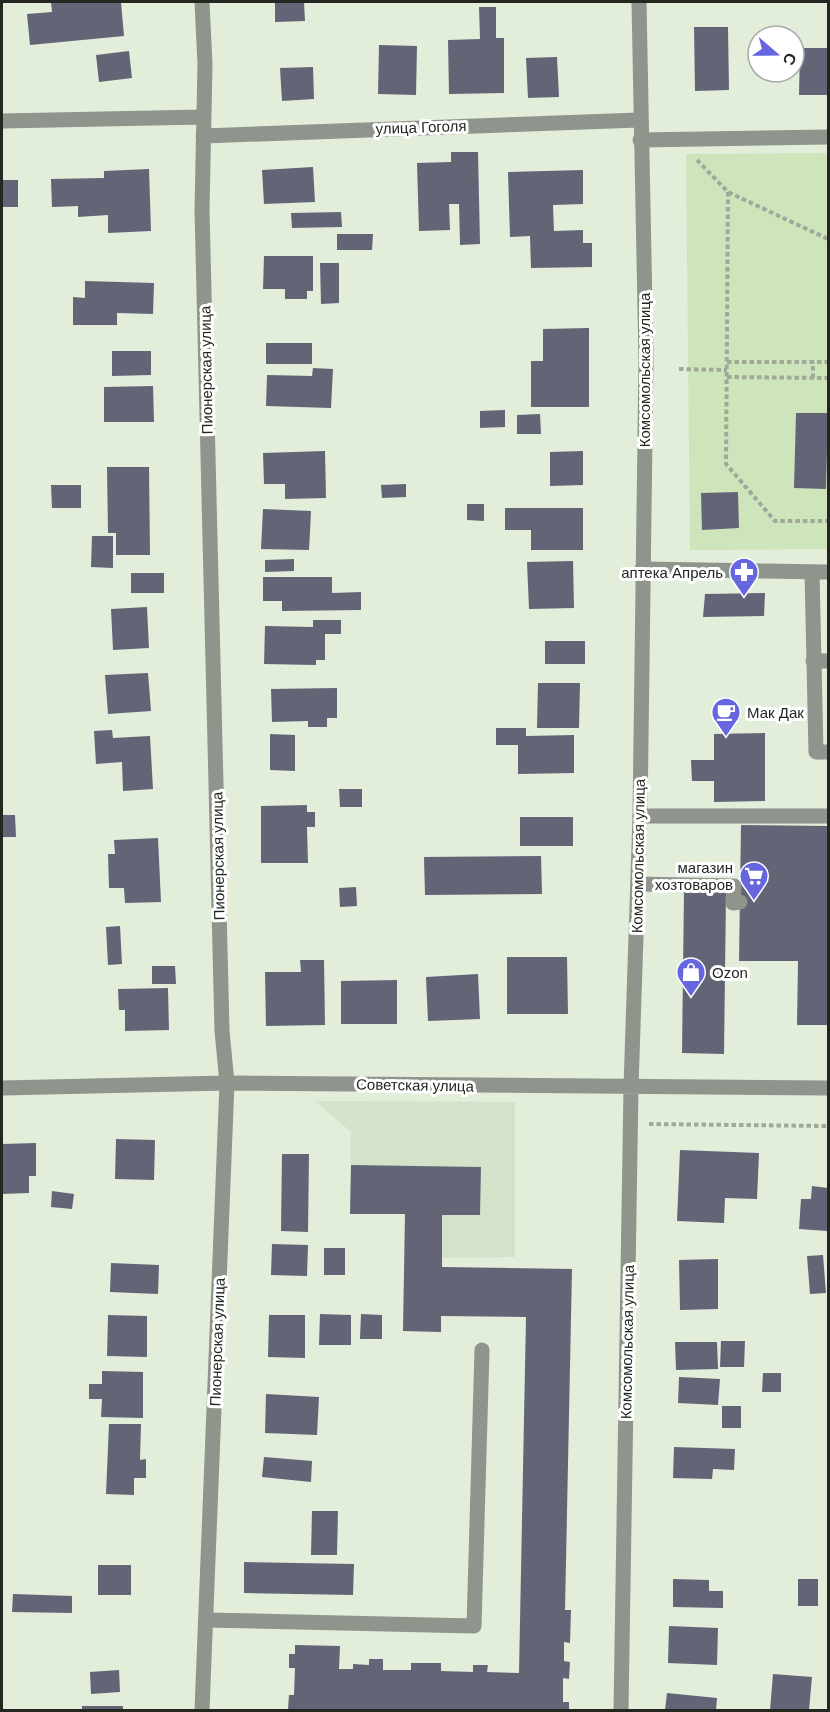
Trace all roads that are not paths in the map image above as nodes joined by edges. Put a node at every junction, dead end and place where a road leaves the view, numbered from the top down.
1 (202, 2) edge
2 (639, 2) edge
3 (203, 117) junction
4 (639, 120) junction
5 (2, 121) edge
6 (203, 136) junction
7 (828, 137) edge
8 (640, 140) junction
9 (642, 569) junction
10 (812, 572) junction
11 (828, 572) edge
12 (821, 661) edge
13 (828, 752) edge
14 (640, 816) junction
15 (828, 816) edge
16 (638, 884) junction
17 (740, 902) dead end
18 (226, 1083) junction
19 (631, 1087) junction
20 (2, 1088) edge
21 (828, 1088) edge
22 (482, 1350) dead end
23 (206, 1620) junction
24 (202, 1710) edge
25 (621, 1710) edge

1 - 3 street, Пионерская улица
2 - 4 street, Комсомольская улица
3 - 5 street
3 - 6 street, Пионерская улица
4 - 6 street, улица Гоголя
4 - 8 street, Комсомольская улица
6 - 18 street, Пионерская улица
7 - 8 street
8 - 9 street, Комсомольская улица
9 - 10 street
9 - 14 street, Комсомольская улица
10 - 11 street
10 - 12 street
12 - 13 street
14 - 15 street
14 - 16 street, Комсомольская улица
16 - 17 street
16 - 19 street, Комсомольская улица
18 - 19 street, Советская улица
18 - 20 street, Советская улица
18 - 23 street, Пионерская улица
19 - 21 street, Советская улица
19 - 25 street, Комсомольская улица
22 - 23 street
23 - 24 street, Пионерская улица

